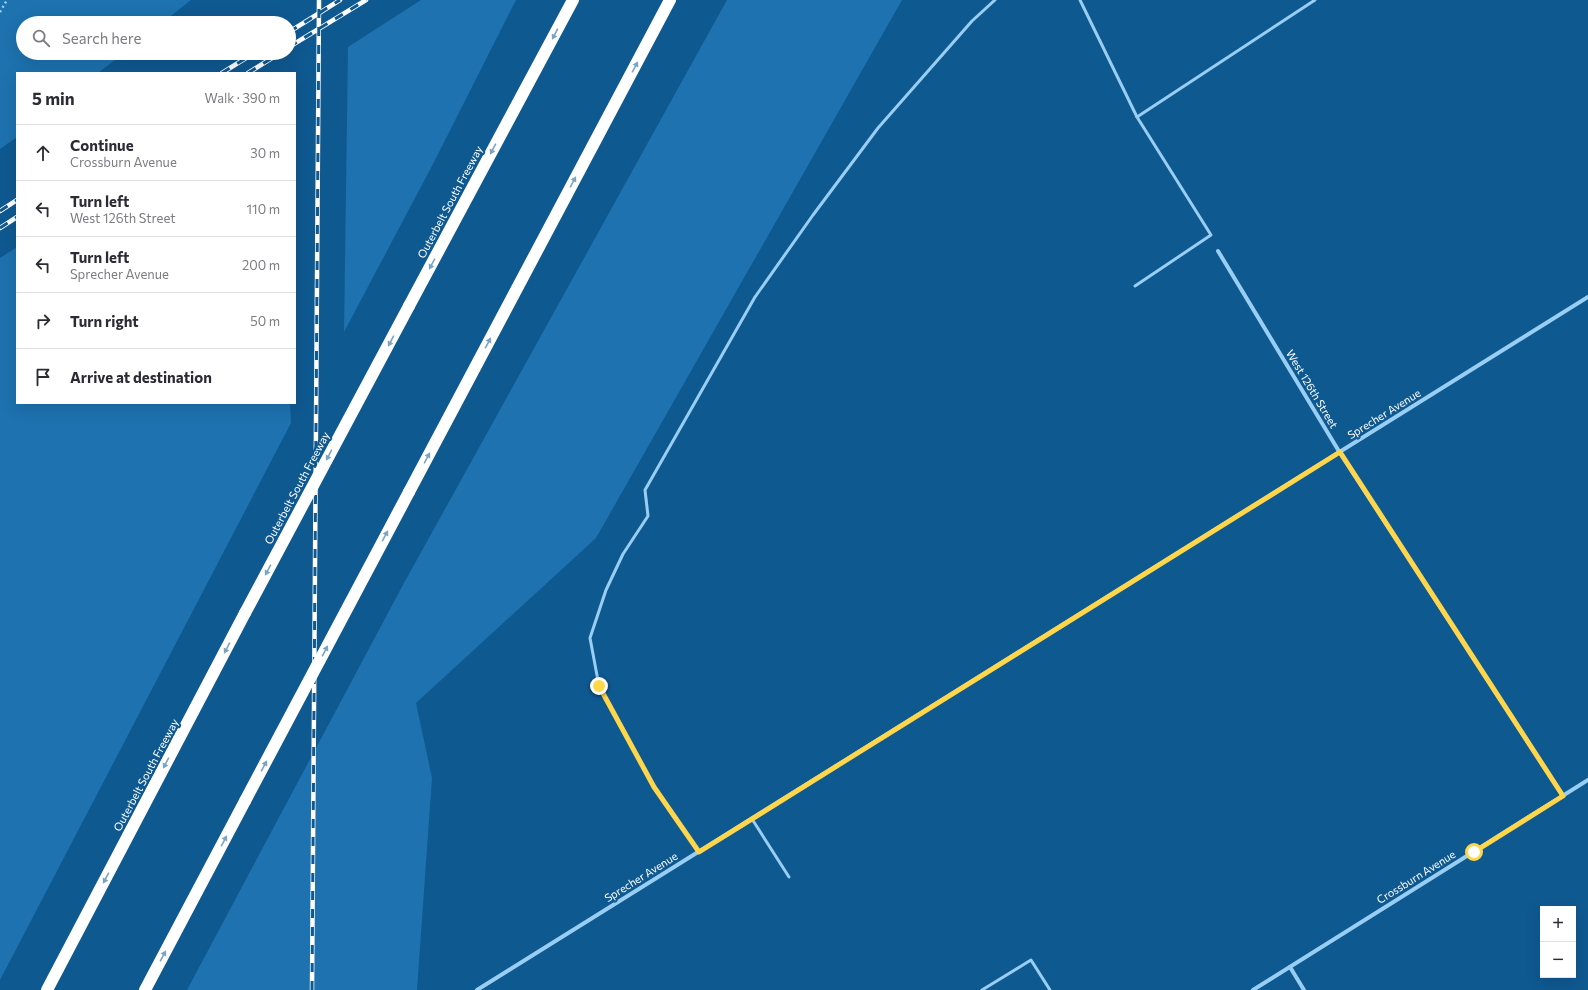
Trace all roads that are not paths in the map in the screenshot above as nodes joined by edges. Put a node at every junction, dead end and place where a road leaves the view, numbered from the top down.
1 (573, 0) edge
2 (670, 0) edge
3 (995, 0) edge
4 (1080, 0) edge
5 (1315, 0) edge
6 (1137, 116) junction
7 (1218, 251) dead end
8 (1135, 286) dead end
9 (1588, 297) edge
10 (1340, 452) junction
11 (1588, 780) edge
12 (1563, 796) junction
13 (752, 819) junction
14 (699, 852) junction
15 (789, 877) dead end
16 (1290, 967) junction
17 (47, 990) edge
18 (145, 990) edge
19 (477, 990) edge
20 (982, 990) edge
21 (1050, 990) edge
22 (1253, 990) edge
23 (1304, 990) edge

1 -> 17 highway, Outerbelt South Freeway, bridge
18 -> 2 highway, bridge
3 - 14 lane
4 - 6 lane
5 - 6 lane
6 - 8 lane
7 - 10 street, West 126th Street
9 - 10 street, Sprecher Avenue
10 - 12 street, West 126th Street
10 - 13 street, Sprecher Avenue
11 - 12 street, Crossburn Avenue
12 - 16 street, Crossburn Avenue
13 - 14 street, Sprecher Avenue
13 - 15 lane
14 - 19 street, Sprecher Avenue
16 - 22 street, Crossburn Avenue
16 - 23 street
20 - 21 lane

